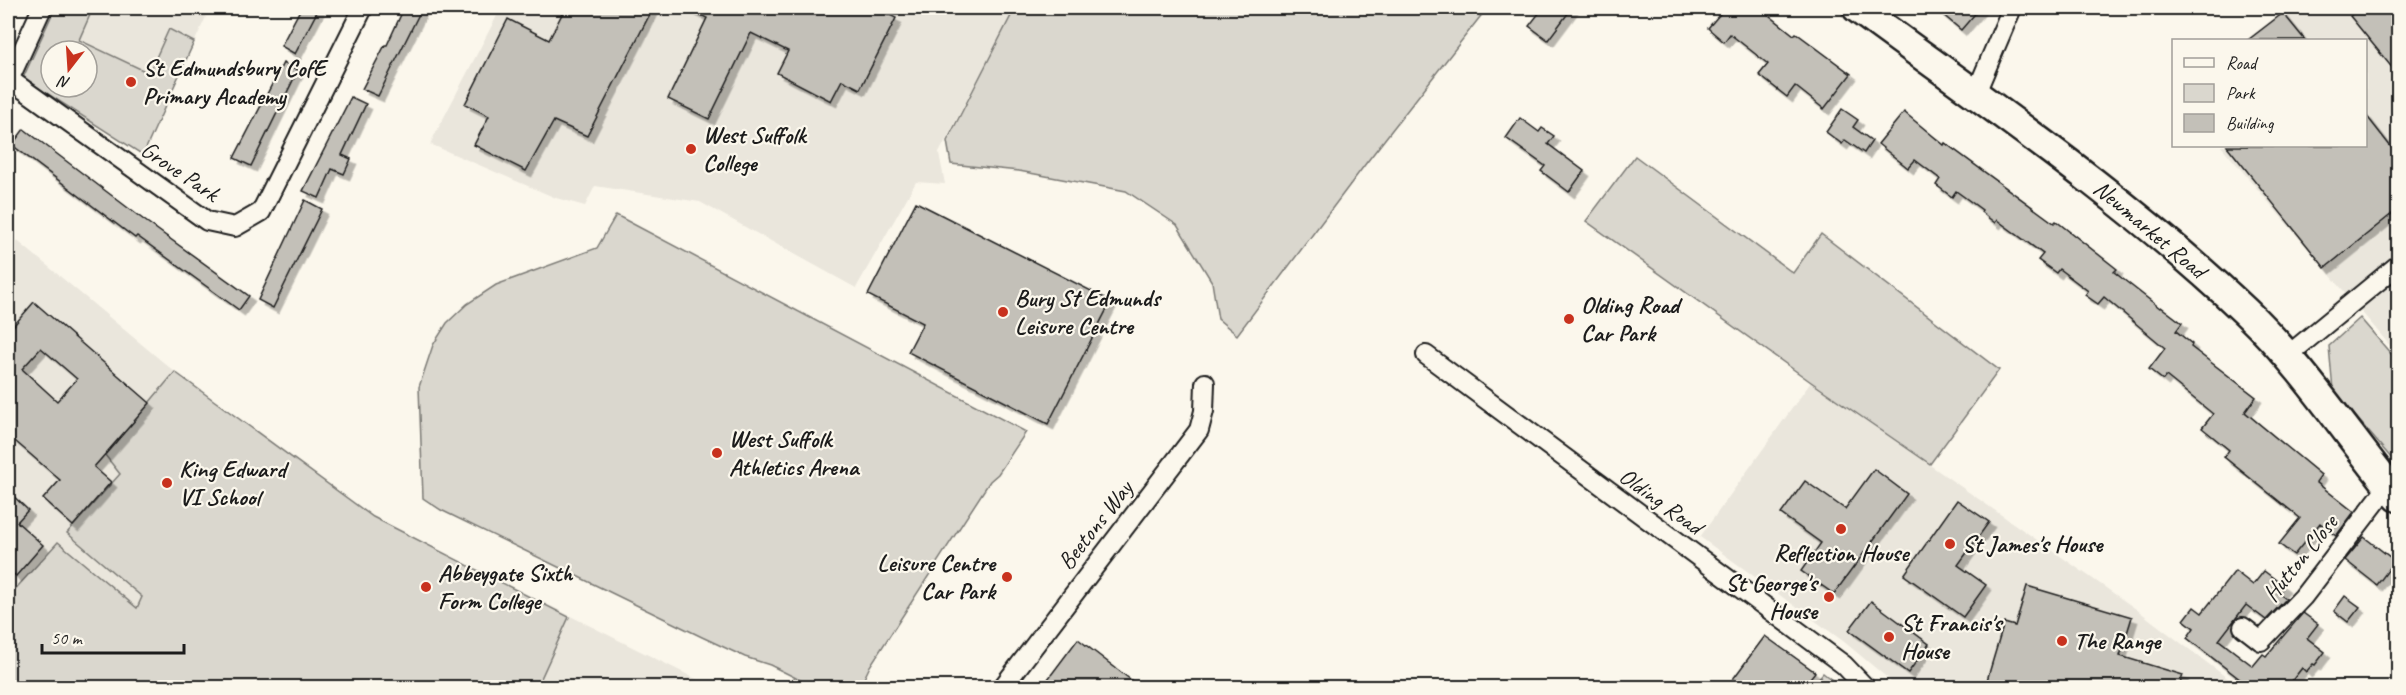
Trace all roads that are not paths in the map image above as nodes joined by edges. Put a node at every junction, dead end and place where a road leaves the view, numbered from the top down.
1 (42, 8) edge
2 (363, 8) edge
3 (1857, 8) edge
4 (2012, 8) edge
5 (8, 80) edge
6 (1975, 95) junction
7 (2398, 265) edge
8 (1426, 356) dead end
9 (2287, 356) junction
10 (1204, 383) dead end
11 (2394, 491) edge
12 (2243, 627) dead end
13 (1002, 687) edge
14 (1866, 687) edge

1 - 5 street
2 - 5 street, Grove Park
3 - 6 main road, Newmarket Road
4 - 6 street
6 - 9 main road, Newmarket Road
7 - 9 street
8 - 14 street, Olding Road
9 - 11 main road, Newmarket Road
10 - 13 street, Beetons Way
11 - 12 street, Hutton Close

